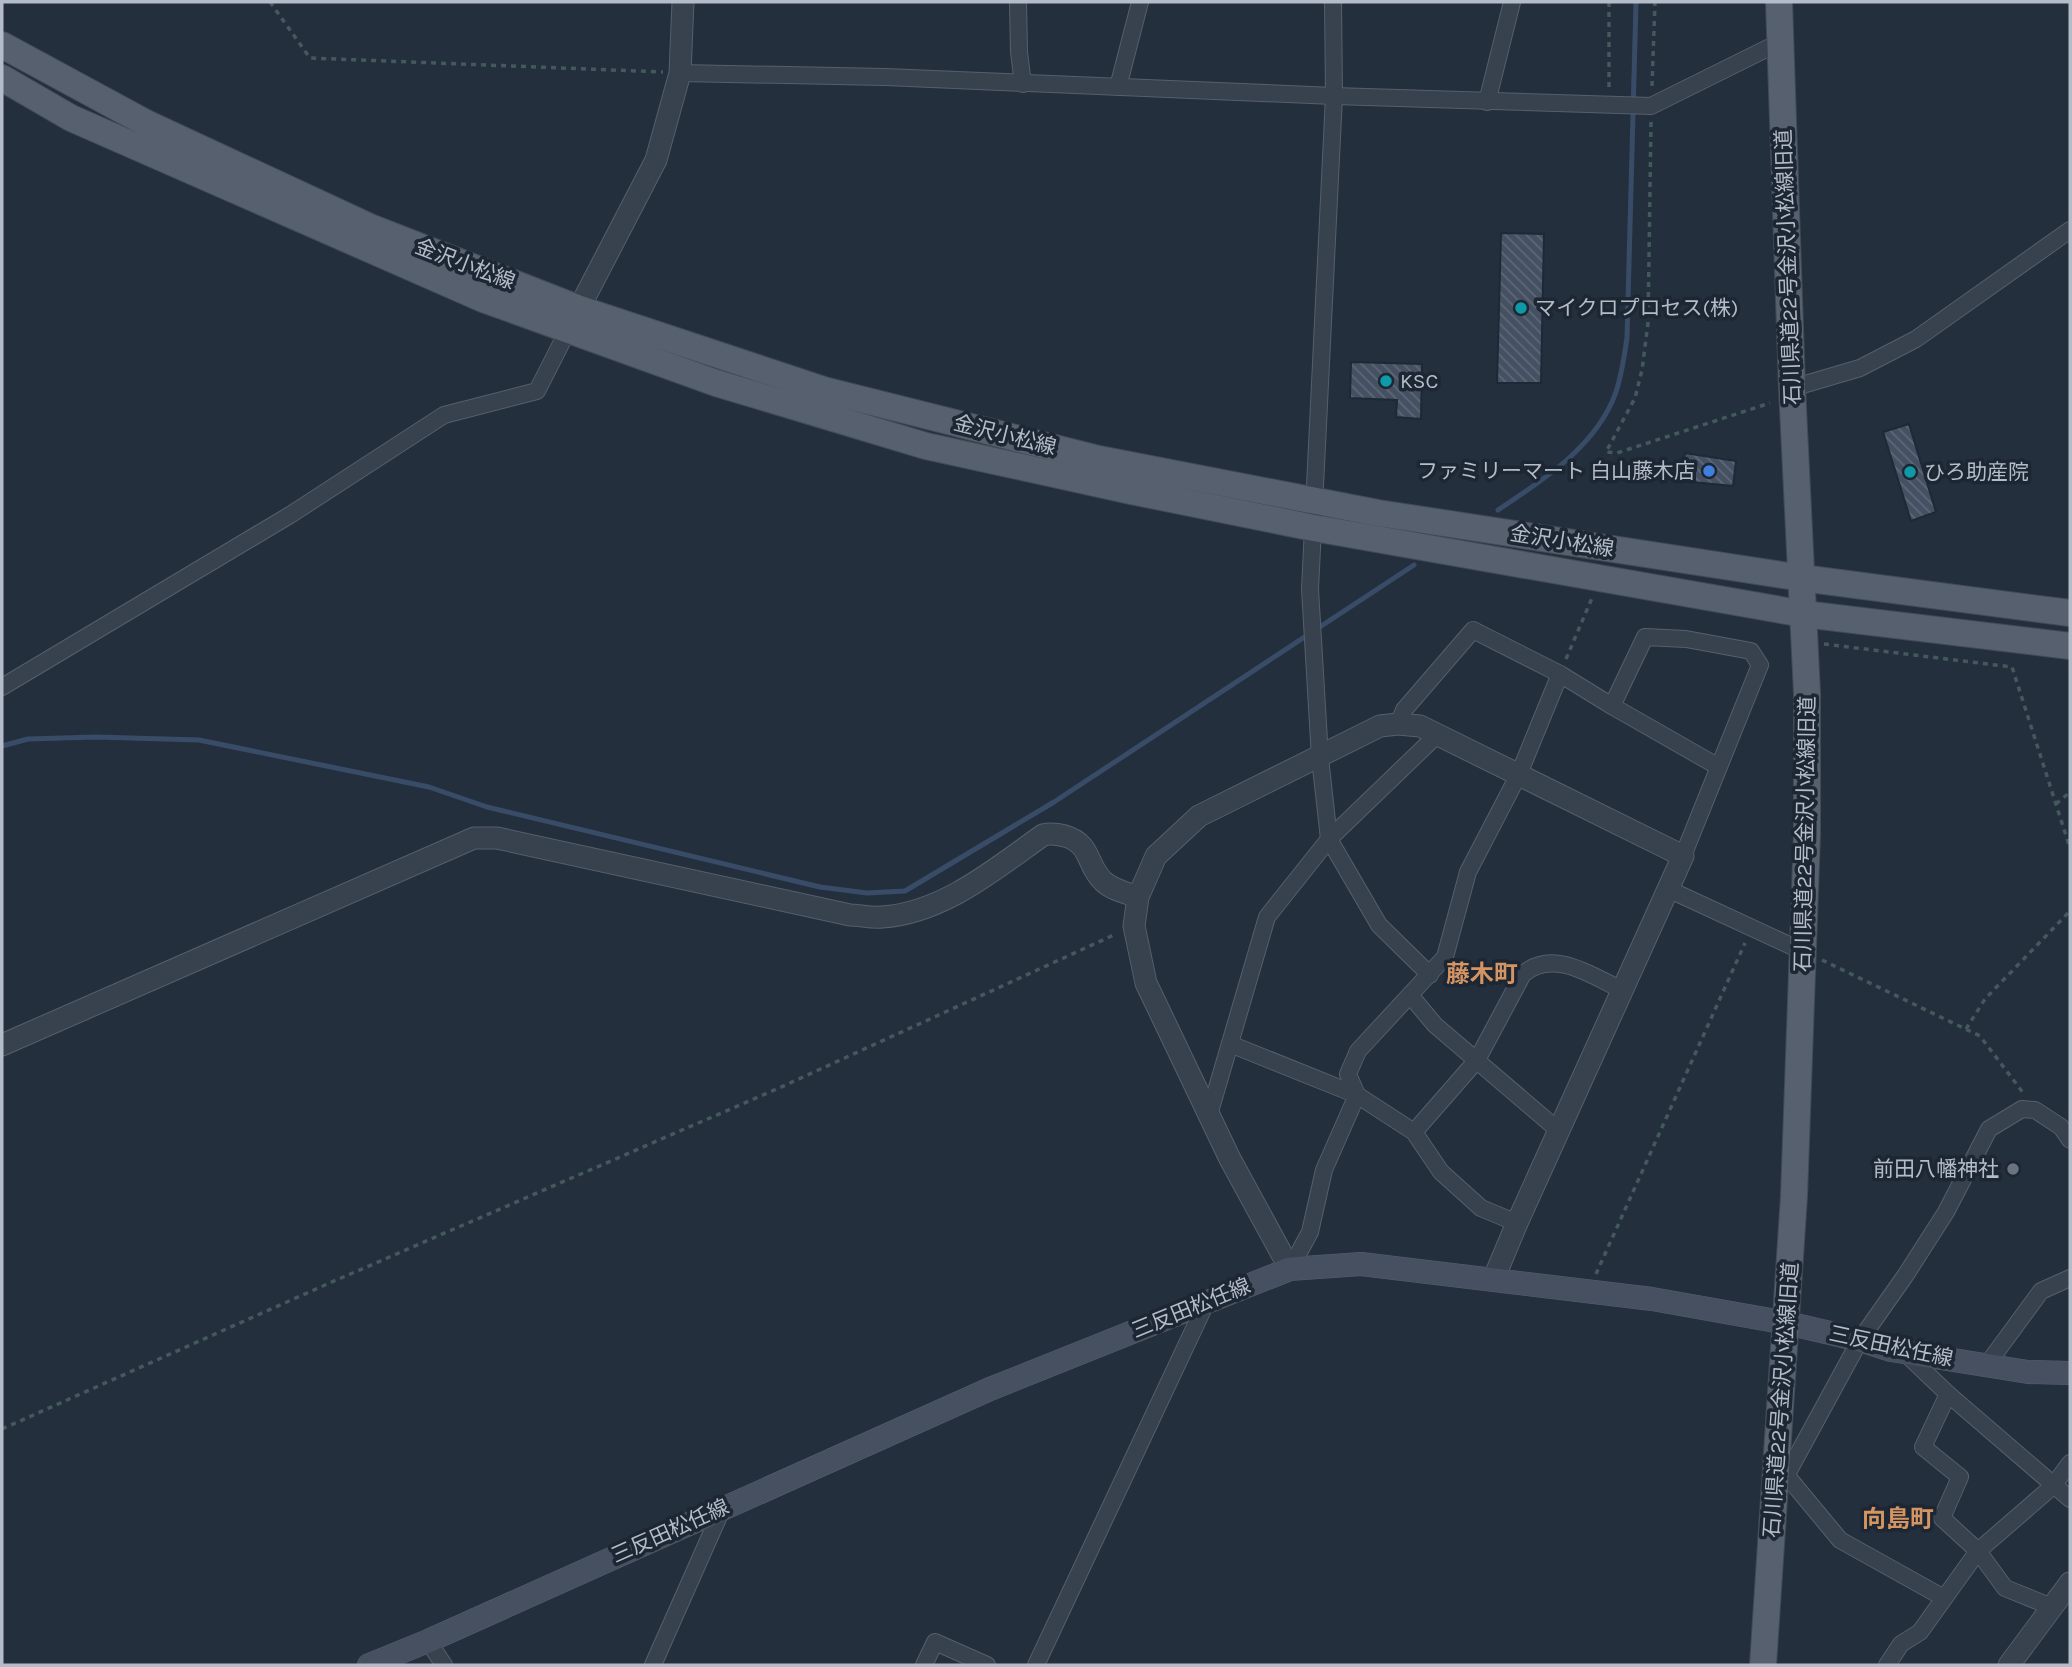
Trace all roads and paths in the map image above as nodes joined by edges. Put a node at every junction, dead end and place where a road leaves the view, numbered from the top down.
1 (270, 2) edge
2 (683, 2) edge
3 (1018, 2) edge
4 (1140, 2) edge
5 (1333, 2) edge
6 (1512, 2) edge
7 (1609, 2) edge
8 (1655, 2) edge
9 (1779, 2) edge
10 (1780, 42) junction
11 (2, 45) edge
12 (680, 73) junction
13 (2, 78) edge
14 (1023, 84) junction
15 (1118, 87) junction
16 (1334, 96) junction
17 (1487, 102) junction
18 (1613, 104) junction
19 (1651, 106) junction
20 (2070, 230) edge
21 (574, 320) junction
22 (1792, 392) junction
23 (1316, 501) junction
24 (1314, 528) junction
25 (1600, 578) junction
26 (1802, 578) junction
27 (2070, 613) edge
28 (1804, 614) junction
29 (1805, 642) junction
30 (2070, 646) edge
31 (1560, 674) junction
32 (2, 687) edge
33 (1612, 706) junction
34 (1398, 723) junction
35 (1438, 734) junction
36 (1320, 758) junction
37 (1717, 766) junction
38 (1519, 774) junction
39 (2070, 792) edge
40 (2056, 804) junction
41 (1329, 839) junction
42 (2070, 848) edge
43 (1683, 856) junction
44 (1668, 890) junction
45 (1138, 897) junction
46 (2070, 911) edge
47 (1134, 926) junction
48 (1752, 928) junction
49 (1804, 952) junction
50 (1430, 975) junction
51 (1622, 990) junction
52 (1410, 995) junction
53 (1966, 1029) junction
54 (1230, 1044) junction
55 (2, 1045) edge
56 (1477, 1060) junction
57 (1356, 1095) junction
58 (2035, 1110) junction
59 (1209, 1115) junction
60 (1558, 1130) junction
61 (1414, 1132) junction
62 (2070, 1140) edge
63 (1517, 1223) junction
64 (1290, 1269) junction
65 (1494, 1278) junction
66 (2070, 1278) edge
67 (1589, 1290) junction
68 (1208, 1301) junction
69 (1787, 1323) junction
70 (1860, 1340) junction
71 (1905, 1352) junction
72 (1986, 1366) junction
73 (2070, 1373) edge
74 (1948, 1394) junction
75 (2, 1429) edge
76 (2070, 1464) edge
77 (1782, 1470) junction
78 (2053, 1486) junction
79 (2070, 1499) edge
80 (723, 1507) junction
81 (1978, 1551) junction
82 (2070, 1583) edge
83 (1944, 1598) junction
84 (2052, 1607) junction
85 (428, 1641) junction
86 (369, 1665) edge
87 (444, 1665) edge
88 (653, 1665) edge
89 (924, 1665) edge
90 (987, 1665) edge
91 (1036, 1665) edge
92 (1764, 1665) edge
93 (1887, 1665) edge
94 (2009, 1665) edge

1 - 12 path
2 - 12 street
3 - 14 street
4 - 15 street
5 - 16 street
6 - 17 street
7 - 18 path
8 - 19 path
9 - 10 main road, 石川県道22号金沢小松線旧道
10 - 19 street
10 - 22 main road, 石川県道22号金沢小松線旧道
11 - 21 main road, 金沢小松線
12 - 14 street
12 - 21 street
13 - 21 main road, 金沢小松線
14 - 15 street
15 - 16 street
16 - 17 street
16 - 23 street
17 - 18 street
18 - 19 street
19 - 22 path
20 - 22 street
21 - 23 main road, 金沢小松線
21 - 24 main road, 金沢小松線
21 - 32 street
22 - 26 main road, 石川県道22号金沢小松線旧道
23 - 24 street
23 - 26 main road, 金沢小松線
24 - 25 main road, 金沢小松線
24 - 36 street
25 - 28 main road, 金沢小松線
25 - 31 path
26 - 27 main road, 金沢小松線
26 - 28 main road, 石川県道22号金沢小松線旧道
28 - 29 main road, 石川県道22号金沢小松線旧道
28 - 30 main road, 金沢小松線
29 - 40 path
29 - 49 main road, 石川県道22号金沢小松線旧道
31 - 33 street
31 - 34 street
31 - 38 street
33 - 37 street
33 - 37 street
34 - 35 street
34 - 36 street
35 - 38 street
35 - 41 street
36 - 41 street
36 - 45 street
37 - 43 street
38 - 43 street
38 - 50 street
39 - 40 path
40 - 42 path
41 - 50 street
41 - 54 street
43 - 44 street
44 - 48 street
44 - 51 street
45 - 47 street
45 - 55 street
46 - 53 path
47 - 59 street
47 - 75 path
48 - 49 street
48 - 67 path
49 - 53 path
49 - 69 main road, 石川県道22号金沢小松線旧道
50 - 52 street
51 - 56 street
51 - 60 street
52 - 56 street
52 - 57 street
53 - 58 path
54 - 57 street
54 - 59 street
56 - 60 street
56 - 61 street
57 - 61 street
57 - 64 street
58 - 62 street
58 - 70 street
59 - 64 street
60 - 63 street
61 - 63 street
63 - 65 street
64 - 65 main road, 三反田松任線
64 - 68 main road, 三反田松任線
65 - 67 main road, 三反田松任線
66 - 72 street
67 - 69 main road, 三反田松任線
68 - 80 main road, 三反田松任線
68 - 91 street
69 - 70 main road, 三反田松任線
69 - 77 main road, 石川県道22号金沢小松線旧道
70 - 71 main road, 三反田松任線
70 - 77 street
71 - 72 main road, 三反田松任線
71 - 74 street
72 - 73 main road, 三反田松任線
74 - 78 street
74 - 81 street
76 - 78 street
77 - 83 street
77 - 92 main road, 石川県道22号金沢小松線旧道
78 - 79 street
78 - 81 street
80 - 85 main road, 三反田松任線
80 - 88 street
81 - 83 street
81 - 84 street
82 - 84 street
83 - 93 street
84 - 94 street
85 - 86 main road, 三反田松任線
85 - 87 street
89 - 90 street

